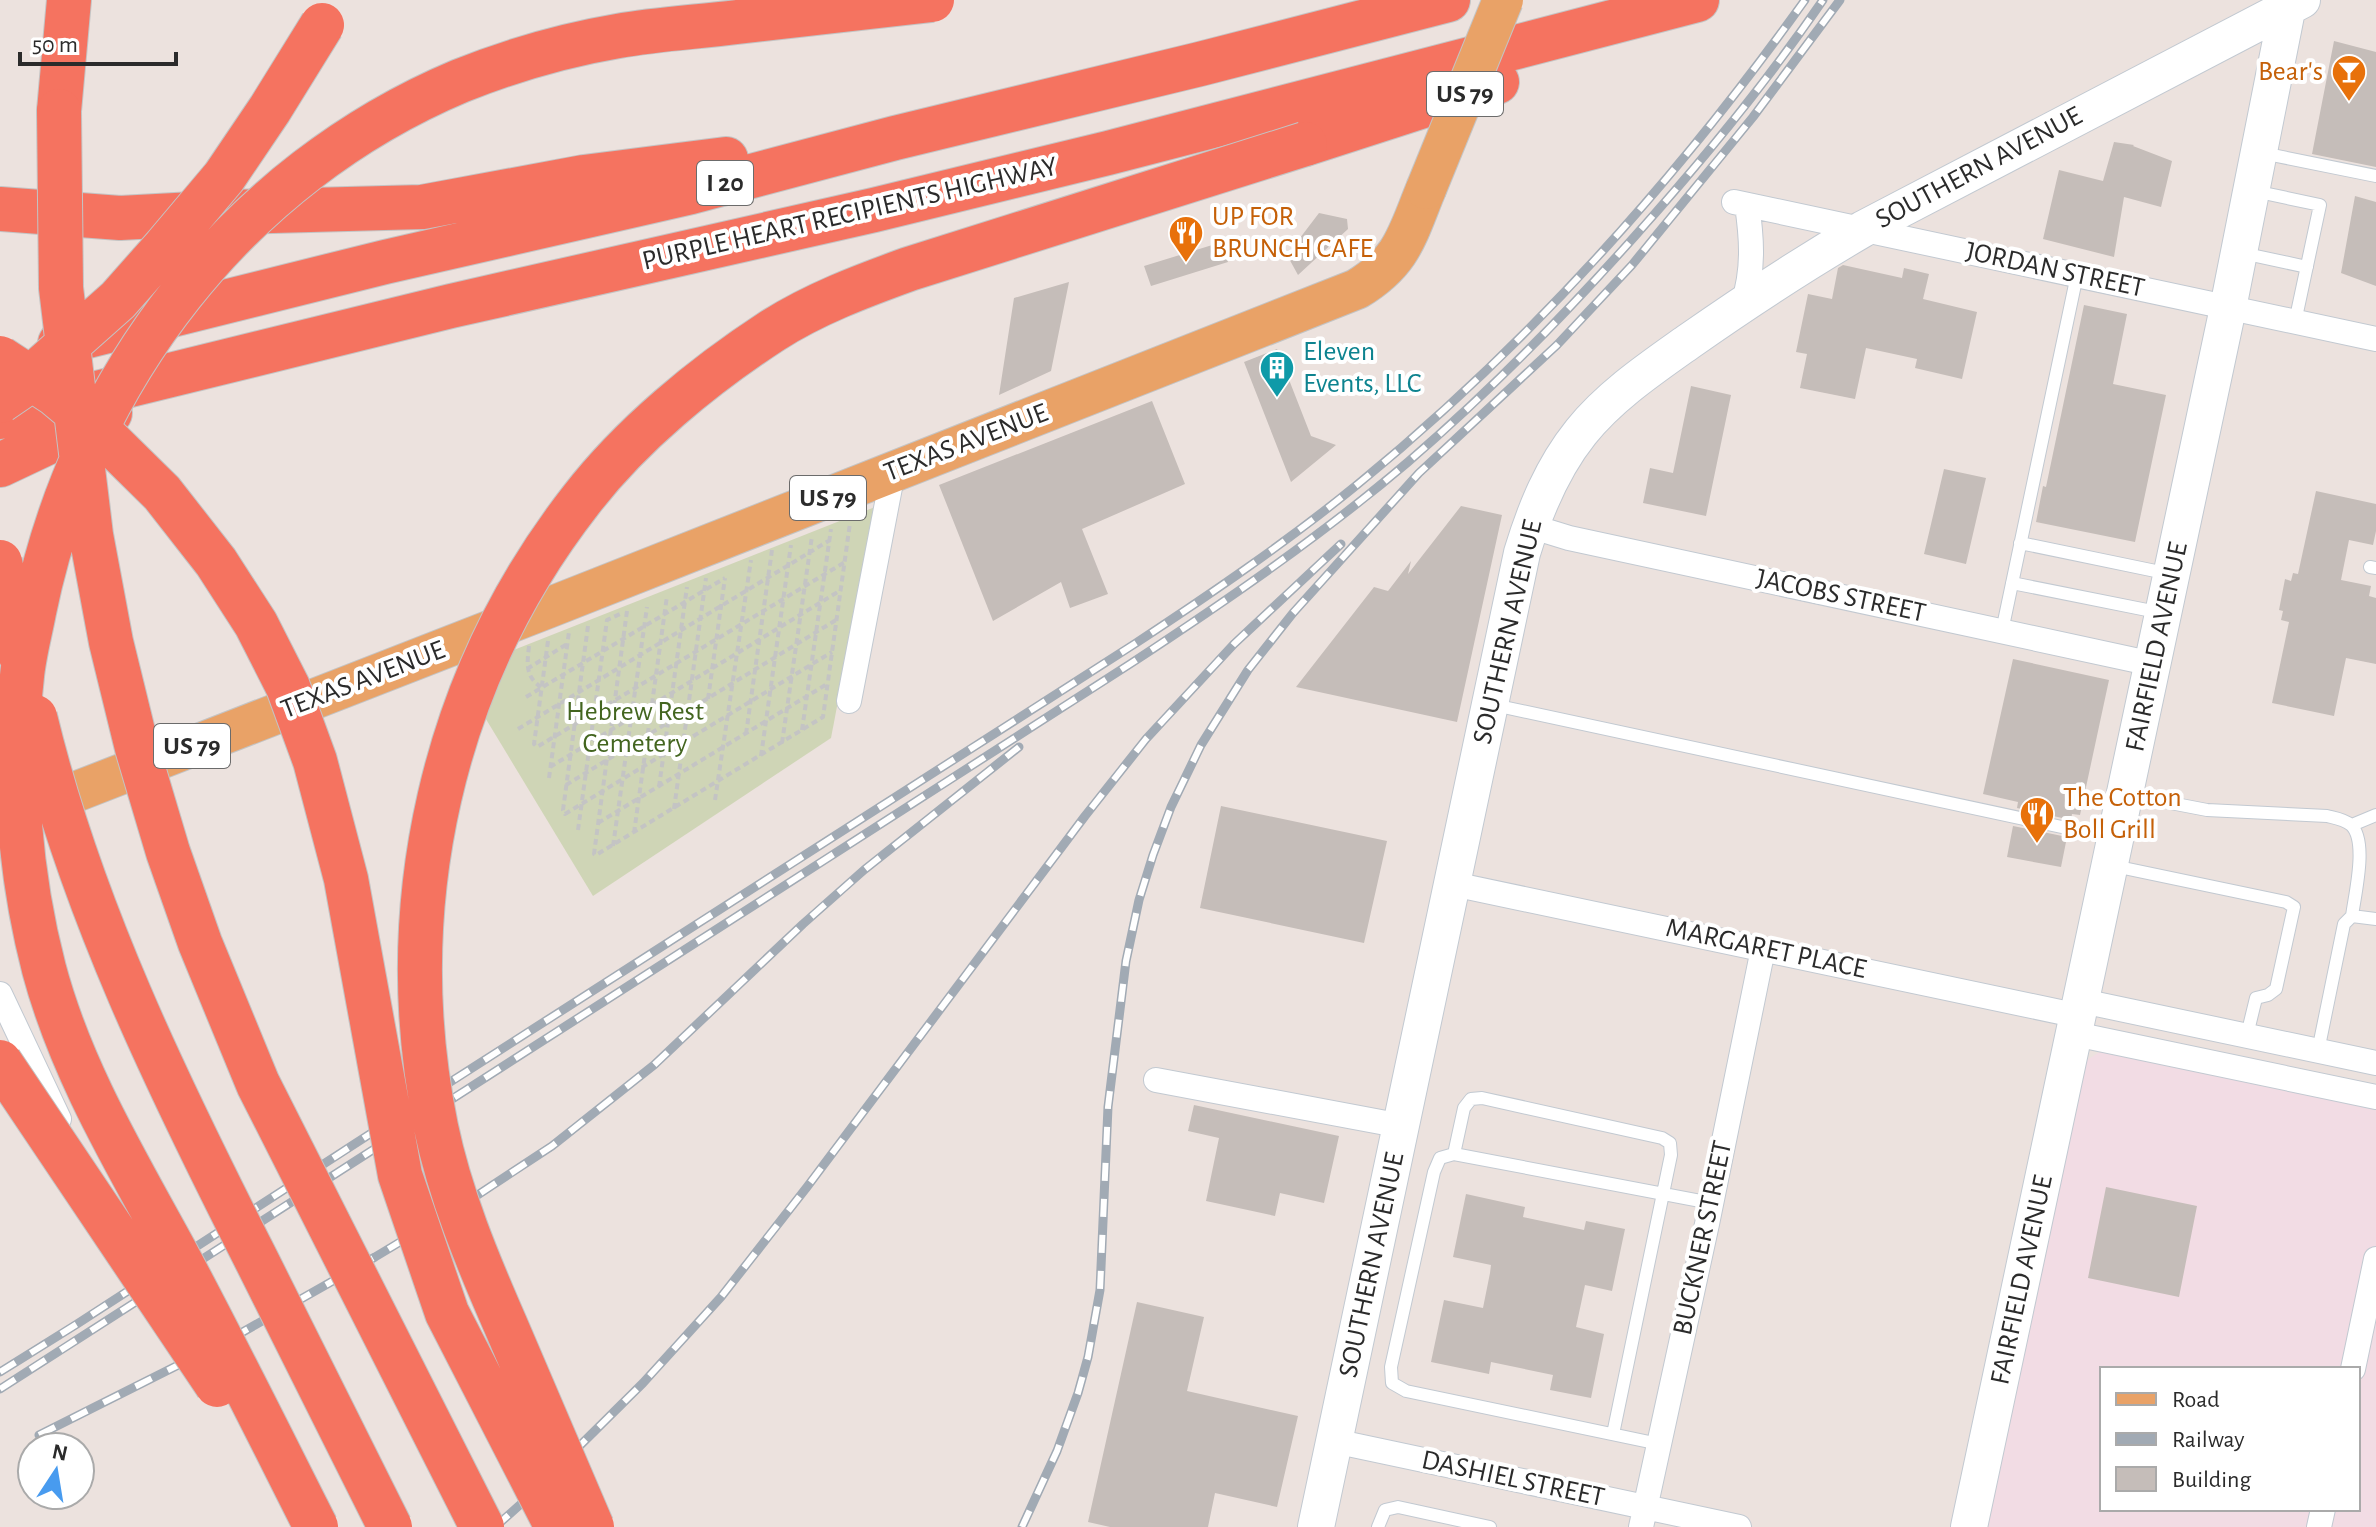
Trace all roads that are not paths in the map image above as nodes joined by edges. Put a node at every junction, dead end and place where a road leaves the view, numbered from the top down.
1 (69, 0) edge
2 (932, 0) edge
3 (1448, 0) edge
4 (1503, 0) edge
5 (1697, 0) edge
6 (1727, 0) edge
7 (2284, 2) edge
8 (328, 12) edge
9 (895, 138) junction
10 (2259, 153) junction
11 (2376, 176) edge
12 (2251, 190) junction
13 (0, 209) edge
14 (1863, 229) junction
15 (2239, 253) junction
16 (2307, 267) junction
17 (2077, 275) junction
18 (1743, 304) junction
19 (2228, 308) junction
20 (2295, 322) junction
21 (2376, 339) edge
22 (0, 358) edge
23 (201, 368) junction
24 (0, 401) edge
25 (0, 417) edge
26 (0, 465) edge
27 (893, 472) junction
28 (1530, 526) junction
29 (2020, 543) junction
30 (0, 562) edge
31 (2172, 575) junction
32 (2012, 583) junction
33 (2164, 613) junction
34 (2002, 631) junction
35 (2153, 664) junction
36 (849, 701) dead end
37 (1491, 704) junction
38 (2126, 794) junction
39 (2376, 815) edge
40 (0, 821) edge
41 (2352, 825) junction
42 (2114, 852) junction
43 (1453, 884) junction
44 (2352, 916) junction
45 (2376, 919) edge
46 (1763, 949) junction
47 (0, 994) edge
48 (2079, 1017) junction
49 (2247, 1035) junction
50 (2318, 1051) junction
51 (16, 1062) edge
52 (2376, 1063) edge
53 (1156, 1080) dead end
54 (0, 1089) edge
55 (2376, 1097) edge
56 (1402, 1126) junction
57 (70, 1144) dead end
58 (1454, 1154) junction
59 (1663, 1194) junction
60 (1711, 1203) junction
61 (2376, 1259) edge
62 (2353, 1367) edge
63 (1613, 1434) junction
64 (1334, 1441) junction
65 (1659, 1444) junction
66 (1643, 1517) edge
67 (314, 1527) edge
68 (390, 1527) edge
69 (482, 1527) edge
70 (557, 1527) edge
71 (592, 1527) edge
72 (1316, 1527) edge
73 (1378, 1527) edge
74 (1490, 1527) edge
75 (1739, 1527) edge
76 (1969, 1527) edge

1 - 69 highway, bridge
2 - 67 highway, bridge
3 - 9 highway, PURPLE HEART RECIPIENTS HIGHWAY / I 20
4 - 27 main road, TEXAS AVENUE / US 79, bridge
5 - 23 highway, PURPLE HEART RECIPIENTS HIGHWAY / I 20
6 - 71 highway, bridge
7 - 10 street, FAIRFIELD AVENUE
7 - 14 street, SOUTHERN AVENUE
8 - 24 highway, bridge
9 - 13 highway
9 - 22 highway, PURPLE HEART RECIPIENTS HIGHWAY / I 20
10 - 11 lane
10 - 12 street, FAIRFIELD AVENUE
12 - 15 street, FAIRFIELD AVENUE
12 - 16 lane
14 - 17 street, JORDAN STREET
14 - 18 street, SOUTHERN AVENUE
14 - 18 street, JORDAN STREET
15 - 16 lane
15 - 19 street, FAIRFIELD AVENUE
16 - 20 lane
17 - 19 street, JORDAN STREET
17 - 29 lane
18 - 28 street, SOUTHERN AVENUE
19 - 20 street, JORDAN STREET
19 - 31 street, FAIRFIELD AVENUE
20 - 21 street, JORDAN STREET
22 - 70 highway, bridge
23 - 25 highway, PURPLE HEART RECIPIENTS HIGHWAY / I 20
23 - 26 highway
27 - 36 street
27 - 40 main road, TEXAS AVENUE / US 79
28 - 34 street, JACOBS STREET
28 - 37 street, SOUTHERN AVENUE
29 - 31 lane
29 - 32 lane
30 - 68 highway, bridge
31 - 33 street, FAIRFIELD AVENUE
32 - 33 lane
32 - 34 lane
33 - 35 street, FAIRFIELD AVENUE
34 - 35 street, JACOBS STREET
35 - 38 street, FAIRFIELD AVENUE
37 - 42 lane
37 - 43 street, SOUTHERN AVENUE
38 - 41 lane
38 - 42 street, FAIRFIELD AVENUE
39 - 41 lane
41 - 44 lane
42 - 48 street, FAIRFIELD AVENUE
42 - 49 lane
43 - 46 street, MARGARET PLACE
43 - 56 street, SOUTHERN AVENUE
44 - 45 lane
44 - 50 lane
46 - 48 street, MARGARET PLACE
46 - 60 street, BUCKNER STREET
47 - 51 street
48 - 49 street, MARGARET PLACE
48 - 55 street, MARGARET PLACE
48 - 76 street, FAIRFIELD AVENUE
49 - 50 street, MARGARET PLACE
50 - 52 street, MARGARET PLACE
51 - 54 street
51 - 57 street
51 - 67 highway, bridge
53 - 56 street
56 - 64 street, SOUTHERN AVENUE
58 - 59 lane
58 - 59 lane
58 - 63 lane
59 - 60 lane
59 - 63 lane
60 - 65 street, BUCKNER STREET
61 - 62 street
63 - 65 lane
64 - 66 street, DASHIEL STREET
64 - 72 street, SOUTHERN AVENUE
65 - 66 street, BUCKNER STREET
66 - 75 street, DASHIEL STREET
73 - 74 lane

